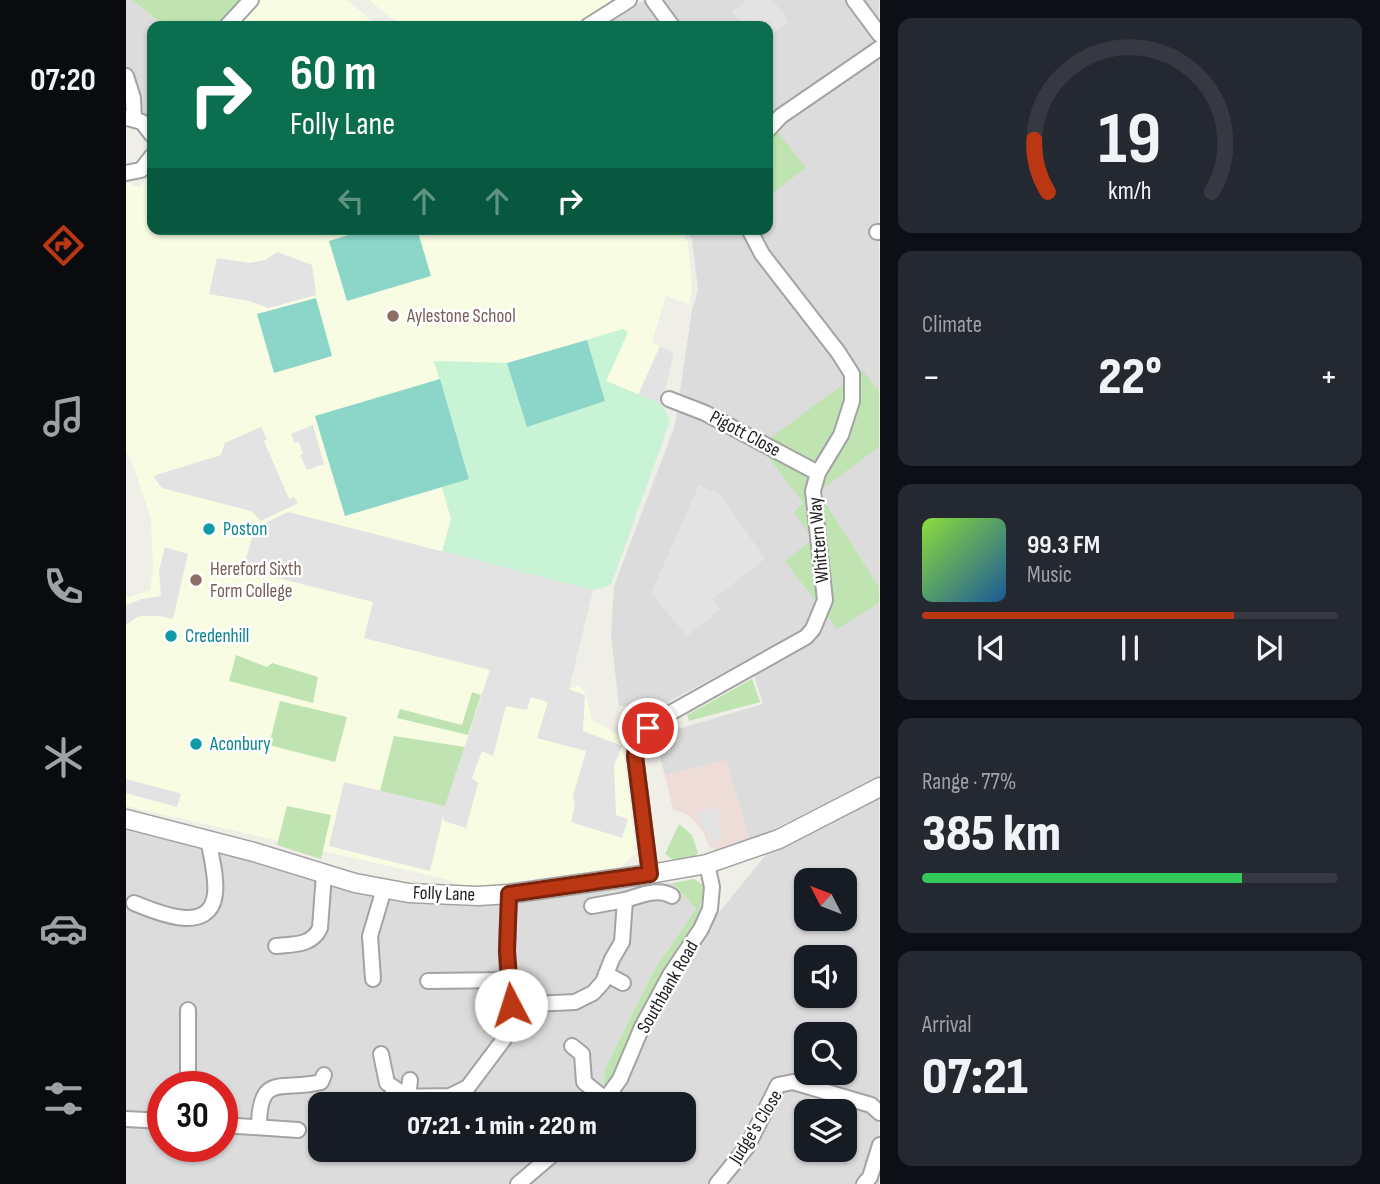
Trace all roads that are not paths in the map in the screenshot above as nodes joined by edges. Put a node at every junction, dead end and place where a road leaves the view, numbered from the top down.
1 (251, 0) edge
2 (629, 0) edge
3 (653, 0) edge
4 (854, 0) edge
5 (232, 21) edge
6 (596, 21) edge
7 (668, 21) edge
8 (880, 35) edge
9 (880, 48) edge
10 (126, 76) edge
11 (142, 123) edge
12 (773, 125) edge
13 (147, 162) edge
14 (126, 173) edge
15 (752, 235) edge
16 (669, 399) dead end
17 (818, 473) junction
18 (880, 787) edge
19 (126, 819) edge
20 (208, 839) junction
21 (707, 864) junction
22 (324, 874) junction
23 (650, 874) junction
24 (384, 889) junction
25 (509, 894) junction
26 (672, 896) dead end
27 (625, 900) junction
28 (134, 903) dead end
29 (592, 906) dead end
30 (276, 946) dead end
31 (606, 974) junction
32 (373, 979) dead end
33 (508, 980) junction
34 (428, 981) dead end
35 (623, 983) dead end
36 (511, 1005) junction
37 (188, 1010) dead end
38 (572, 1046) dead end
39 (381, 1054) dead end
40 (188, 1071) edge
41 (324, 1075) dead end
42 (410, 1080) dead end
43 (400, 1092) edge
44 (409, 1092) edge
45 (458, 1092) edge
46 (594, 1092) edge
47 (611, 1092) edge
48 (880, 1113) edge
49 (126, 1119) edge
50 (147, 1120) edge
51 (238, 1126) edge
52 (259, 1127) junction
53 (298, 1130) dead end
54 (880, 1145) edge
55 (544, 1162) edge
56 (518, 1184) edge
57 (718, 1184) edge
58 (864, 1184) edge

1 - 5 street
2 - 6 street
3 - 7 street
4 - 8 street
9 - 12 street
10 - 11 street
13 - 14 street
15 - 17 street, Whittern Way
16 - 17 street, Pigott Close
17 - 23 street, Whittern Way
18 - 21 street, Folly Lane
19 - 20 street, Folly Lane
20 - 22 street, Folly Lane
20 - 28 street
21 - 23 street, Folly Lane
21 - 47 street, Southbank Road
22 - 24 street, Folly Lane
22 - 30 street
23 - 25 street, Folly Lane
24 - 25 street, Folly Lane
24 - 32 street
25 - 33 street
26 - 27 street
27 - 29 street
27 - 31 street
31 - 35 street
31 - 36 street
33 - 34 street
33 - 36 street
36 - 45 street
37 - 40 street
38 - 46 street
39 - 43 street
41 - 52 street
42 - 44 street
48 - 57 street, Judge's Close
49 - 50 street
51 - 52 street
52 - 53 street
54 - 58 street
55 - 56 street

